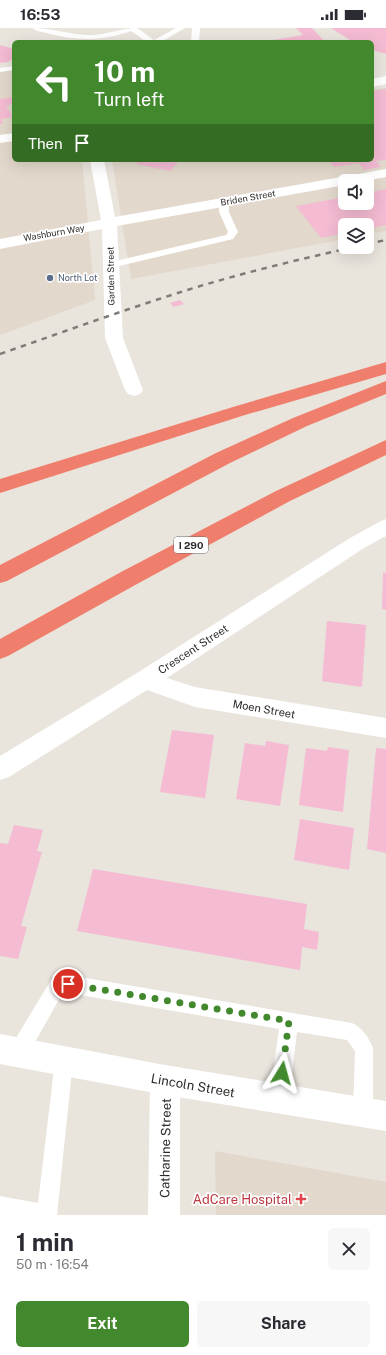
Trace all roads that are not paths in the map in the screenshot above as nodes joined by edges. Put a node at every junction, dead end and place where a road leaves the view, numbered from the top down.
1 (36, 28) edge
2 (131, 28) edge
3 (181, 28) edge
4 (196, 28) edge
5 (149, 40) edge
6 (160, 40) edge
7 (195, 40) edge
8 (12, 68) edge
9 (0, 70) edge
10 (386, 80) edge
11 (374, 82) edge
12 (12, 137) edge
13 (0, 139) edge
14 (97, 162) edge
15 (386, 173) edge
16 (224, 203) junction
17 (109, 224) junction
18 (0, 244) edge
19 (111, 265) junction
20 (386, 368) edge
21 (386, 386) edge
22 (134, 390) dead end
23 (386, 447) edge
24 (0, 486) edge
25 (386, 527) edge
26 (0, 575) edge
27 (0, 650) edge
28 (145, 680) junction
29 (386, 728) edge
30 (0, 769) edge
31 (289, 1021) junction
32 (9, 1051) edge
33 (64, 1061) junction
34 (165, 1080) junction
35 (279, 1099) junction
36 (375, 1114) edge
37 (0, 1206) edge
38 (47, 1215) edge
39 (164, 1215) edge

1 - 2 lane
2 - 5 lane
3 - 6 lane
4 - 7 lane
8 - 9 lane
10 - 11 street
12 - 13 street
14 - 17 street, Garden Street
15 - 16 street, Briden Street
16 - 17 street, Briden Street
16 - 19 lane
17 - 18 street, Washburn Way
17 - 19 street, Garden Street
19 - 22 street, Garden Street
20 - 24 highway
21 - 26 highway
23 - 27 highway, I 290
25 - 28 street, Crescent Street
28 - 29 street, Moen Street
28 - 30 street, Crescent Street
31 - 32 lane
31 - 35 lane
31 - 36 lane
32 - 33 street, Lincoln Street
33 - 34 street, Lincoln Street
33 - 38 lane
34 - 35 street, Lincoln Street
34 - 39 street, Catharine Street
35 - 36 street, Lincoln Street
37 - 38 lane

